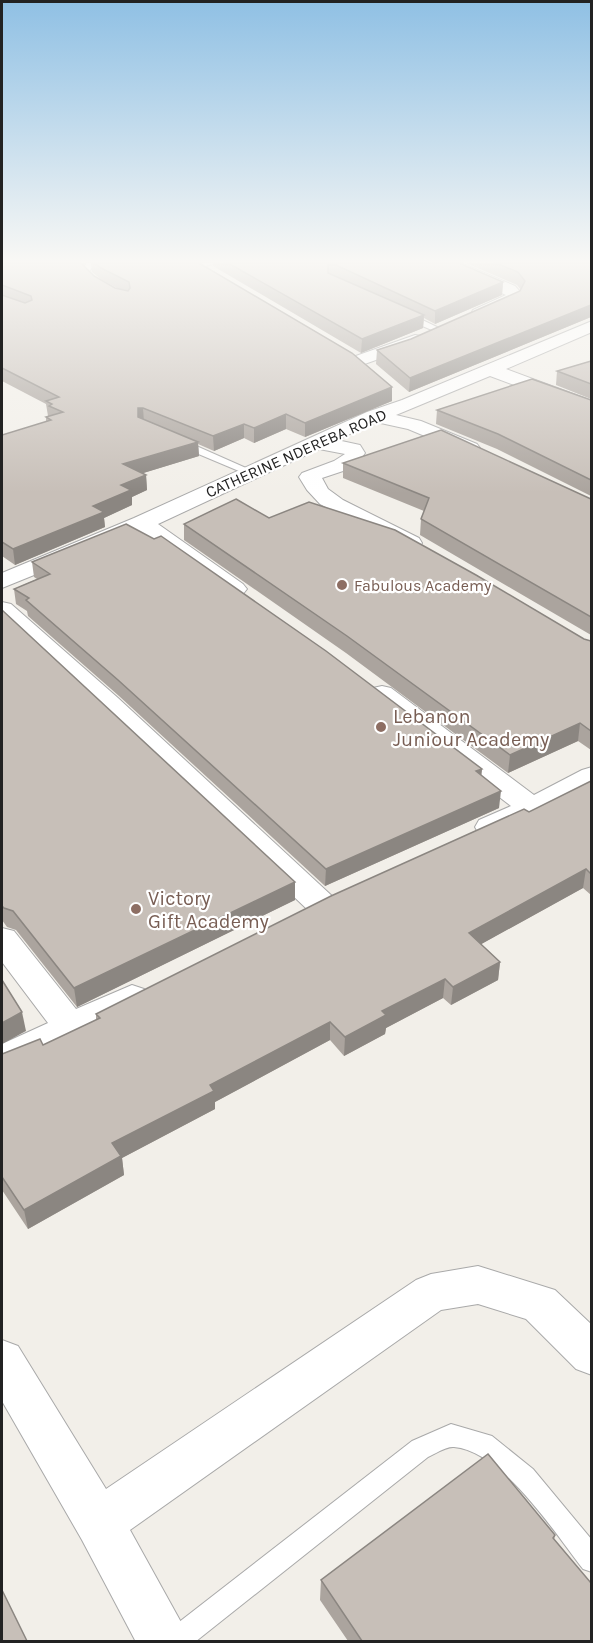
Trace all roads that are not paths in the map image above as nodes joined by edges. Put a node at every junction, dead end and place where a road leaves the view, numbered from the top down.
1 (416, 340) edge
2 (558, 340) edge
3 (488, 369) junction
4 (376, 375) edge
5 (393, 389) edge
6 (409, 404) junction
7 (591, 408) edge
8 (374, 416) junction
9 (175, 440) edge
10 (318, 443) junction
11 (491, 458) edge
12 (250, 472) junction
13 (142, 523) junction
14 (426, 552) edge
15 (2, 581) edge
16 (252, 602) edge
17 (2, 609) edge
18 (364, 681) edge
19 (591, 776) edge
20 (532, 808) junction
21 (464, 839) edge
22 (352, 890) edge
23 (321, 904) junction
24 (292, 918) edge
25 (2, 939) edge
26 (160, 984) edge
27 (71, 1028) junction
28 (2, 1060) edge
29 (591, 1355) edge
30 (2, 1360) edge
31 (99, 1523) junction
32 (591, 1560) edge
33 (164, 1641) edge
34 (174, 1641) edge

1 - 4 street
2 - 3 street, CATHERINE NDEREBA ROAD
3 - 6 street, CATHERINE NDEREBA ROAD
3 - 7 street
5 - 6 street
6 - 8 street, CATHERINE NDEREBA ROAD
8 - 10 street, CATHERINE NDEREBA ROAD
8 - 11 street
9 - 12 lane
10 - 12 street, CATHERINE NDEREBA ROAD
10 - 14 street
12 - 13 street, CATHERINE NDEREBA ROAD
13 - 15 street, CATHERINE NDEREBA ROAD
13 - 16 street
17 - 23 street
18 - 20 street
19 - 20 street
20 - 21 street
22 - 23 street
23 - 24 street
25 - 27 street
26 - 27 street
27 - 28 street
29 - 31 street
30 - 31 street
31 - 33 street
32 - 34 lane

